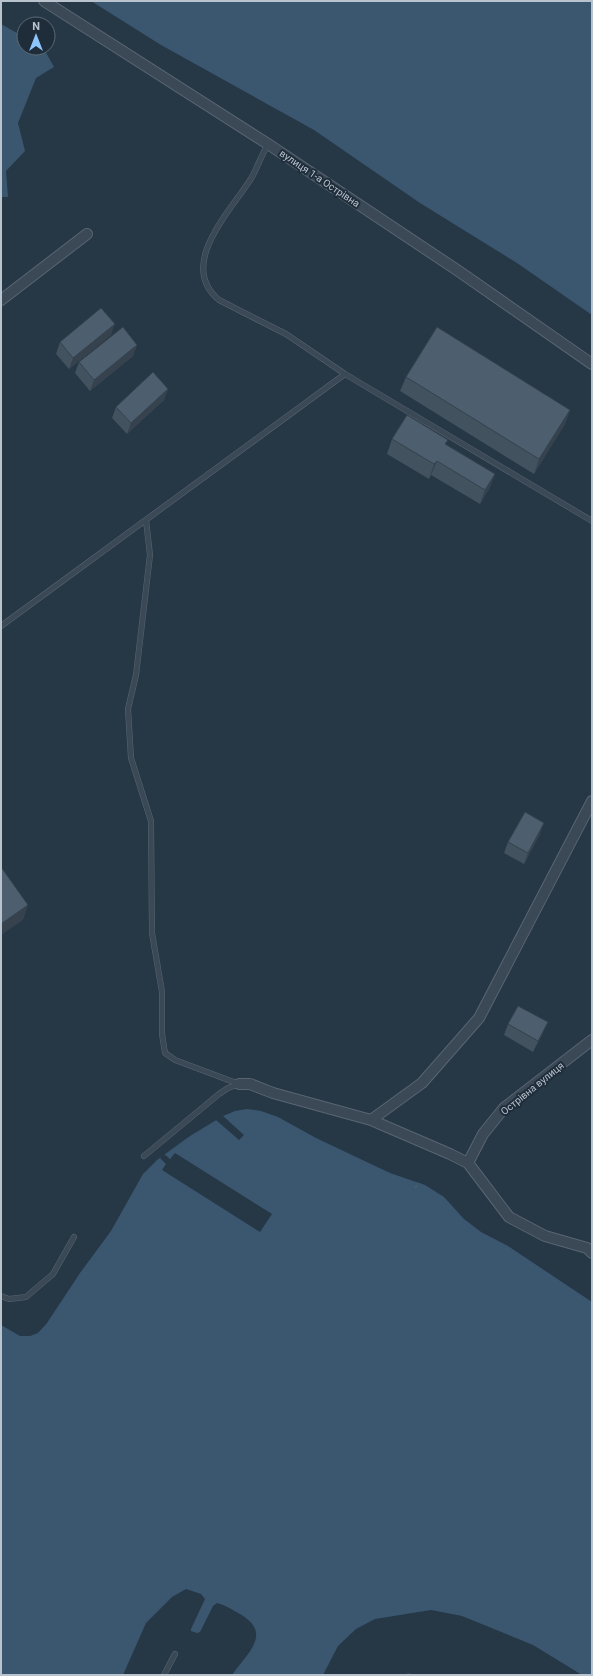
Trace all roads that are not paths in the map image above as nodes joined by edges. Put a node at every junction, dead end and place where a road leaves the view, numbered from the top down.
1 (44, 1) edge
2 (268, 144) junction
3 (87, 234) dead end
4 (1, 300) edge
5 (592, 364) edge
6 (345, 374) junction
7 (146, 520) junction
8 (592, 522) edge
9 (1, 626) edge
10 (592, 801) edge
11 (592, 1040) edge
12 (239, 1084) junction
13 (371, 1120) junction
14 (144, 1156) dead end
15 (468, 1163) junction
16 (74, 1237) dead end
17 (592, 1253) edge
18 (1, 1296) edge
19 (175, 1654) dead end
20 (164, 1675) edge

1 - 2 street, вулиця 1-а Острівна
2 - 5 street, вулиця 1-а Острівна
2 - 6 lane
3 - 4 street
6 - 7 lane
6 - 8 lane
7 - 9 lane
7 - 12 lane
10 - 13 street
11 - 15 street, Острівна вулиця
12 - 13 street
12 - 14 lane
13 - 15 street
15 - 17 street
16 - 18 lane
19 - 20 lane

